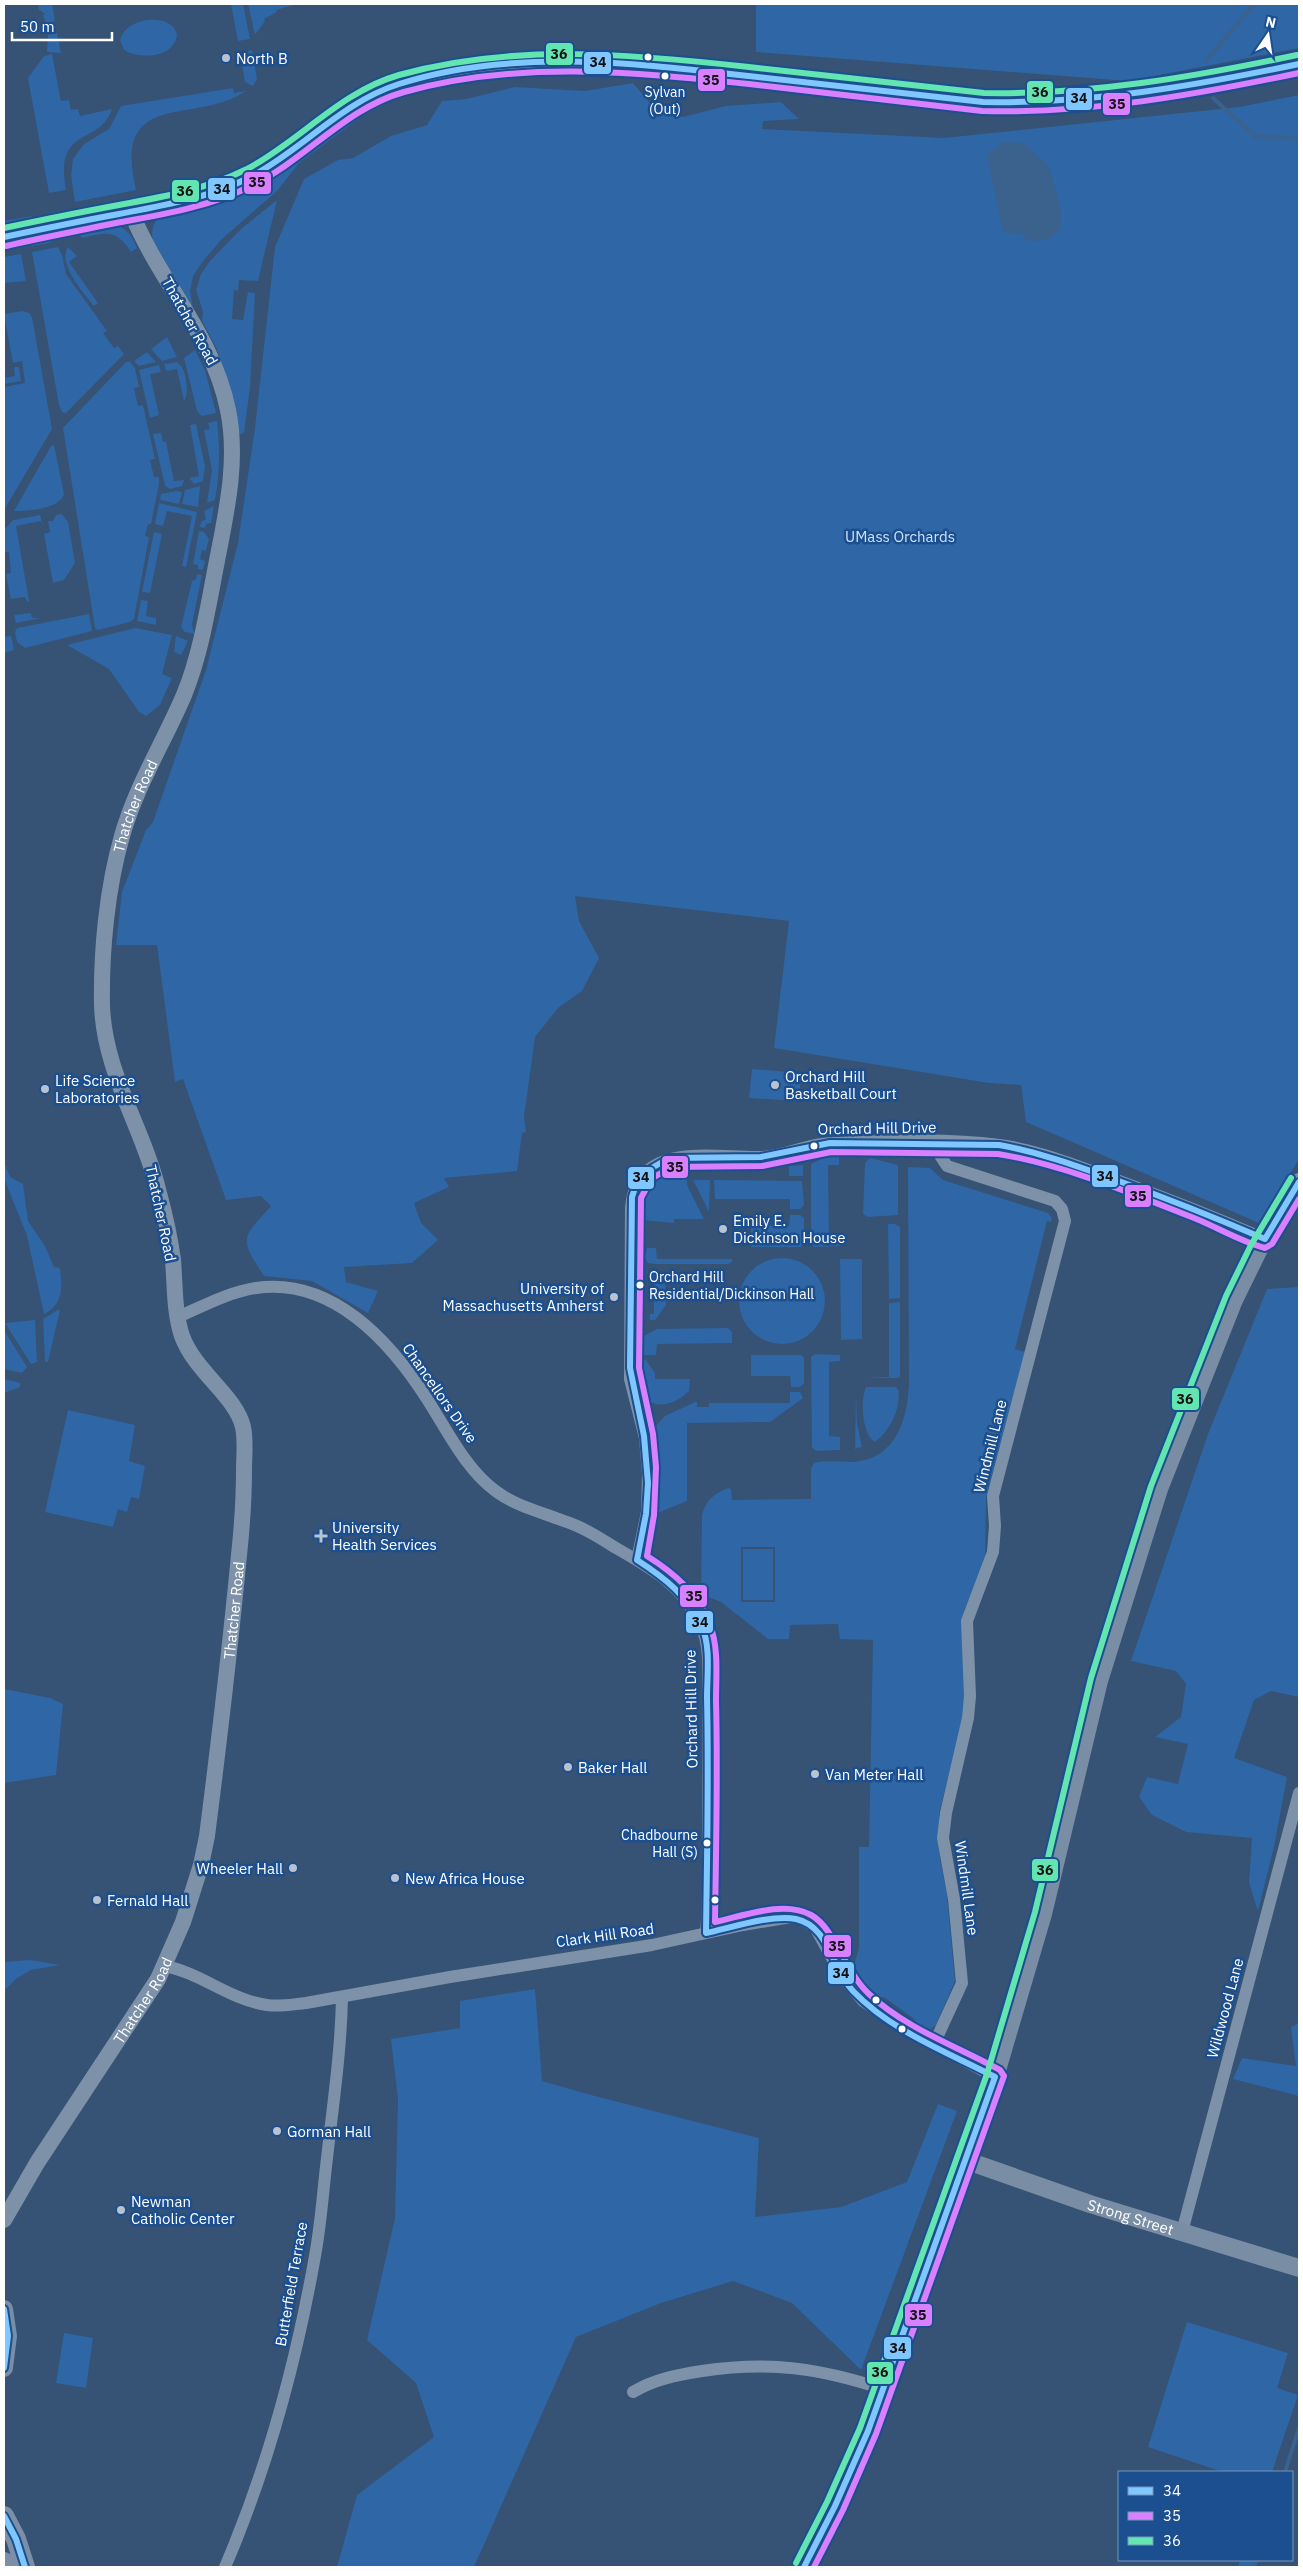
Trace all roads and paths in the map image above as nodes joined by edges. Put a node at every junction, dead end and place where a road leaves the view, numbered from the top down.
1 (1299, 64) edge
2 (131, 212) junction
3 (4, 237) edge
4 (932, 1143) junction
5 (1299, 1182) edge
6 (1265, 1238) junction
7 (178, 1317) junction
8 (638, 1560) junction
9 (1299, 1793) edge
10 (706, 1933) junction
11 (165, 1966) junction
12 (342, 1997) junction
13 (934, 2044) junction
14 (995, 2076) junction
15 (965, 2160) junction
16 (4, 2220) edge
17 (1182, 2232) junction
18 (1299, 2268) edge
19 (4, 2309) edge
20 (4, 2368) edge
21 (883, 2389) junction
22 (633, 2392) dead end
23 (4, 2516) edge
24 (4, 2562) edge
25 (7, 2567) edge
26 (25, 2567) edge
27 (225, 2567) edge
28 (804, 2567) edge

1 - 2 street
2 - 3 street
2 - 7 street, Thatcher Road
4 - 6 street, Orchard Hill Drive
4 - 8 street, Orchard Hill Drive
4 - 13 street, Windmill Lane
5 - 6 main road
6 - 14 main road
7 - 8 street, Chancellors Drive
7 - 11 street, Thatcher Road
8 - 10 street, Orchard Hill Drive
9 - 17 street, Wildwood Lane
10 - 12 street, Clark Hill Road
10 - 13 street, Clark Hill Road
11 - 12 street, Clark Hill Road
11 - 16 street, Thatcher Road
12 - 27 street, Butterfield Terrace
13 - 14 street, Clark Hill Road
14 - 15 main road
15 - 17 main road, Strong Street
15 - 21 main road
17 - 18 main road, Strong Street
19 - 20 main road
21 - 22 street
21 - 28 main road
23 - 26 main road
24 - 25 main road

